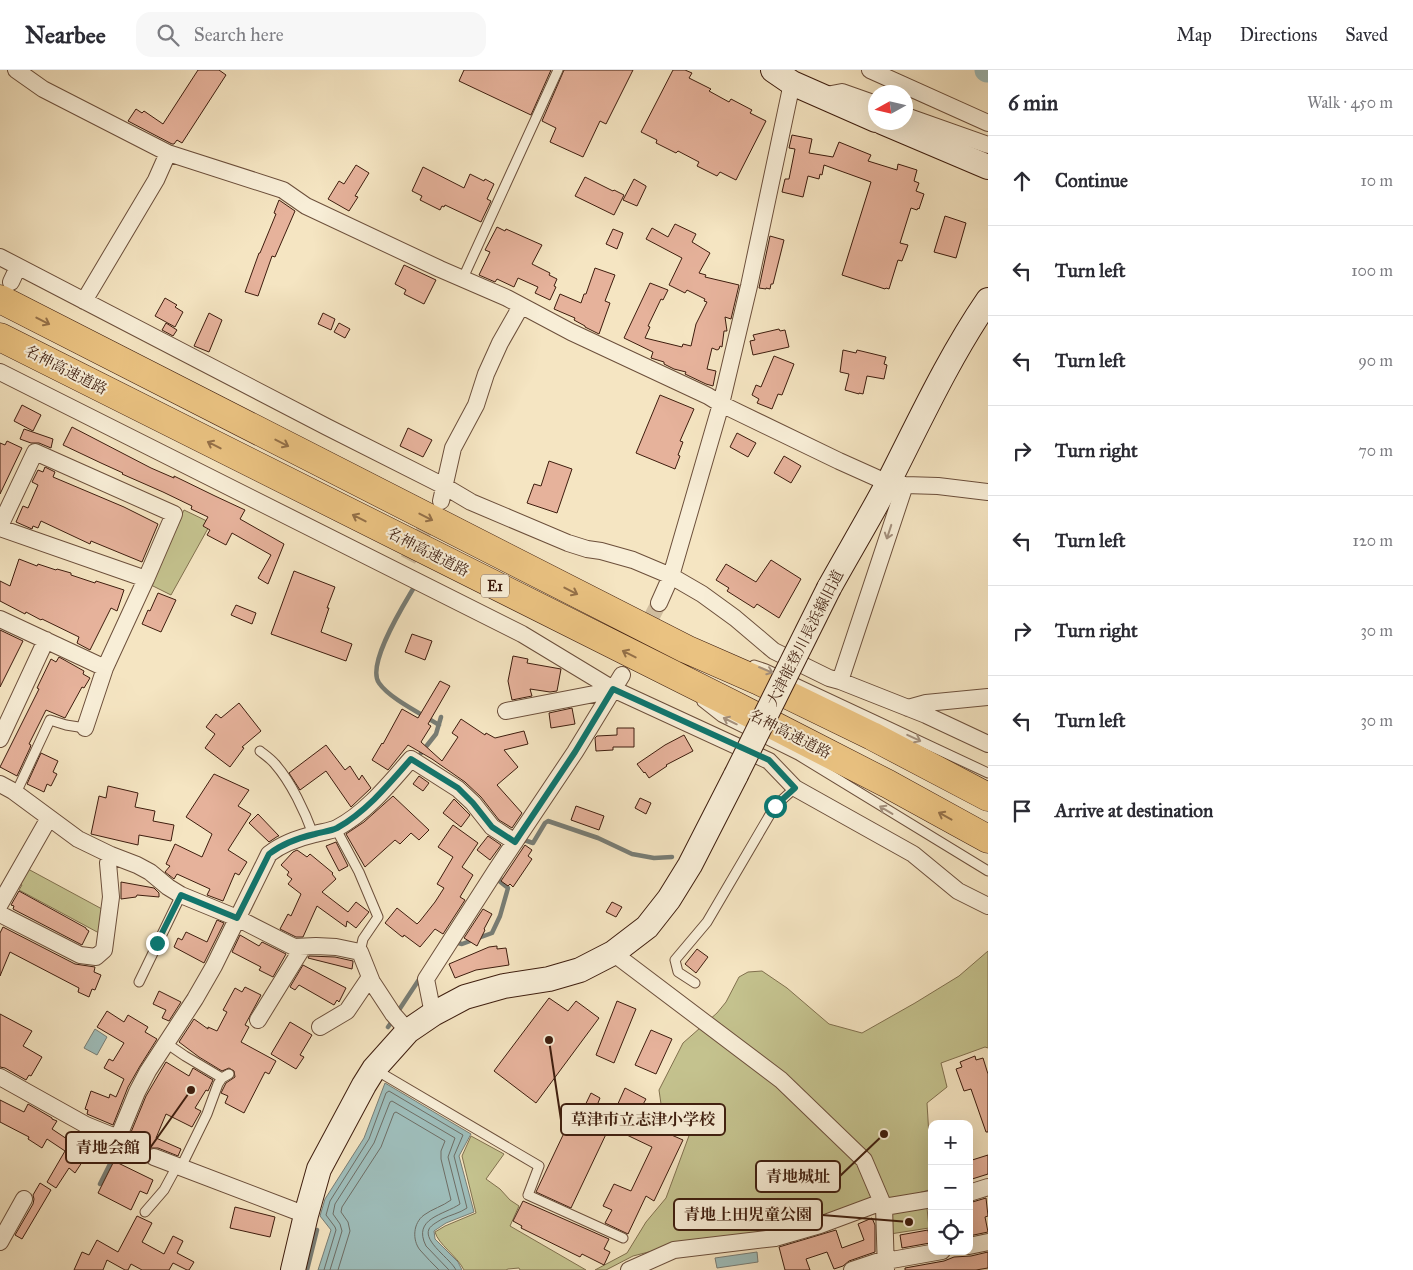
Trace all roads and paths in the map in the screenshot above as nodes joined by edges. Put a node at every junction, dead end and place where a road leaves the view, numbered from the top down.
1 (16, 70) edge
2 (558, 70) edge
3 (870, 70) edge
4 (783, 76) edge
5 (820, 96) junction
6 (868, 101) edge
7 (868, 117) edge
8 (913, 118) edge
9 (988, 123) edge
10 (901, 130) edge
11 (988, 145) edge
12 (168, 153) junction
13 (988, 167) edge
14 (0, 257) edge
15 (18, 267) junction
16 (463, 278) junction
17 (6, 291) edge
18 (988, 300) edge
19 (84, 301) junction
20 (521, 306) junction
21 (0, 337) edge
22 (0, 372) edge
23 (721, 404) junction
24 (896, 484) junction
25 (988, 492) edge
26 (442, 493) junction
27 (0, 527) edge
28 (671, 576) junction
29 (146, 579) junction
30 (659, 603) tunnel mouth
31 (0, 619) edge
32 (654, 633) junction
33 (46, 640) junction
34 (719, 654) dead end
35 (747, 663) dead end
36 (654, 666) junction
37 (105, 668) junction
38 (840, 681) junction
39 (617, 682) junction
40 (988, 698) edge
41 (908, 708) junction
42 (506, 711) dead end
43 (85, 728) joint
44 (0, 739) edge
45 (988, 744) edge
46 (260, 751) dead end
47 (988, 773) edge
48 (0, 784) edge
49 (795, 788) junction
50 (16, 793) junction
51 (988, 797) edge
52 (49, 818) junction
53 (336, 829) junction
54 (313, 834) junction
55 (988, 839) edge
56 (515, 842) junction
57 (110, 855) junction
58 (988, 871) edge
59 (181, 895) junction
60 (0, 904) edge
61 (988, 906) edge
62 (0, 914) edge
63 (237, 918) junction
64 (303, 947) junction
65 (360, 952) junction
66 (613, 953) junction
67 (370, 977) junction
68 (139, 982) dead end
69 (695, 982) dead end
70 (433, 1014) junction
71 (258, 1020) dead end
72 (320, 1027) dead end
73 (408, 1031) junction
74 (166, 1043) junction
75 (374, 1069) junction
76 (0, 1078) edge
77 (118, 1138) junction
78 (154, 1157) joint
79 (179, 1167) junction
80 (988, 1187) edge
81 (973, 1192) edge
82 (24, 1199) dead end
83 (928, 1199) edge
84 (883, 1205) junction
85 (145, 1212) dead end
86 (306, 1215) junction
87 (623, 1238) dead end
88 (0, 1242) edge
89 (988, 1242) edge
90 (973, 1245) edge
91 (928, 1255) edge
92 (886, 1266) edge
93 (638, 1268) edge
94 (293, 1270) edge
95 (852, 1270) edge

1 - 12 street
2 - 16 lane
3 - 9 street
4 - 5 street
4 - 23 street
5 - 6 street
5 - 7 street
8 - 11 street
10 - 13 street
12 - 16 street
12 - 19 street
14 - 15 street
15 - 17 street
15 - 19 street
16 - 20 street
17 -> 32 highway, 名神高速道路 / E1
18 - 24 street, 大津能登川長浜線旧道
19 - 26 street
20 - 23 street
20 - 26 street
36 -> 21 highway, 名神高速道路 / E1
22 - 39 street
23 - 24 street
23 - 28 street
24 - 25 street
24 -> 38 street
24 - 66 street, 大津能登川長浜線旧道, bridge
26 - 28 street
27 - 29 street
27 - 29 street
28 - 30 street
28 - 38 street
29 - 37 street
31 - 33 street
32 - 34 lane
32 - 51 highway, 名神高速道路 / E1
33 - 37 street
33 - 44 street
35 -> 47 lane
55 -> 36 highway, 名神高速道路 / E1
58 -> 36 lane
37 - 43 street
38 - 41 street
39 - 42 street
39 - 49 street
39 - 56 street
40 - 41 street
41 - 45 street
43 - 50 lane
46 - 54 lane
48 - 50 street
49 - 61 street
49 - 69 lane
50 - 52 street
52 - 57 street
52 - 60 street
53 - 54 street
53 - 56 street
53 - 65 lane
54 - 63 street
56 - 70 street
57 - 59 street
57 - 62 street
59 - 63 street
59 - 68 lane
63 - 64 street
63 - 74 street
64 - 65 street
64 - 71 street
65 - 67 street
66 - 70 street, 大津能登川長浜線旧道
66 - 84 street
67 - 72 street
67 - 73 street
70 - 73 street, 大津能登川長浜線旧道
73 - 75 street, 大津能登川長浜線旧道
74 - 77 street
74 - 79 lane
75 - 86 street, 大津能登川長浜線旧道
75 - 87 lane
76 - 77 street
77 - 78 lane
78 - 79 street
79 - 85 lane
79 - 86 street
80 - 81 street
82 - 88 street
83 - 84 street
84 - 92 street
84 - 93 street
86 - 94 street, 大津能登川長浜線旧道
89 - 90 street
91 - 92 street
92 - 95 street

